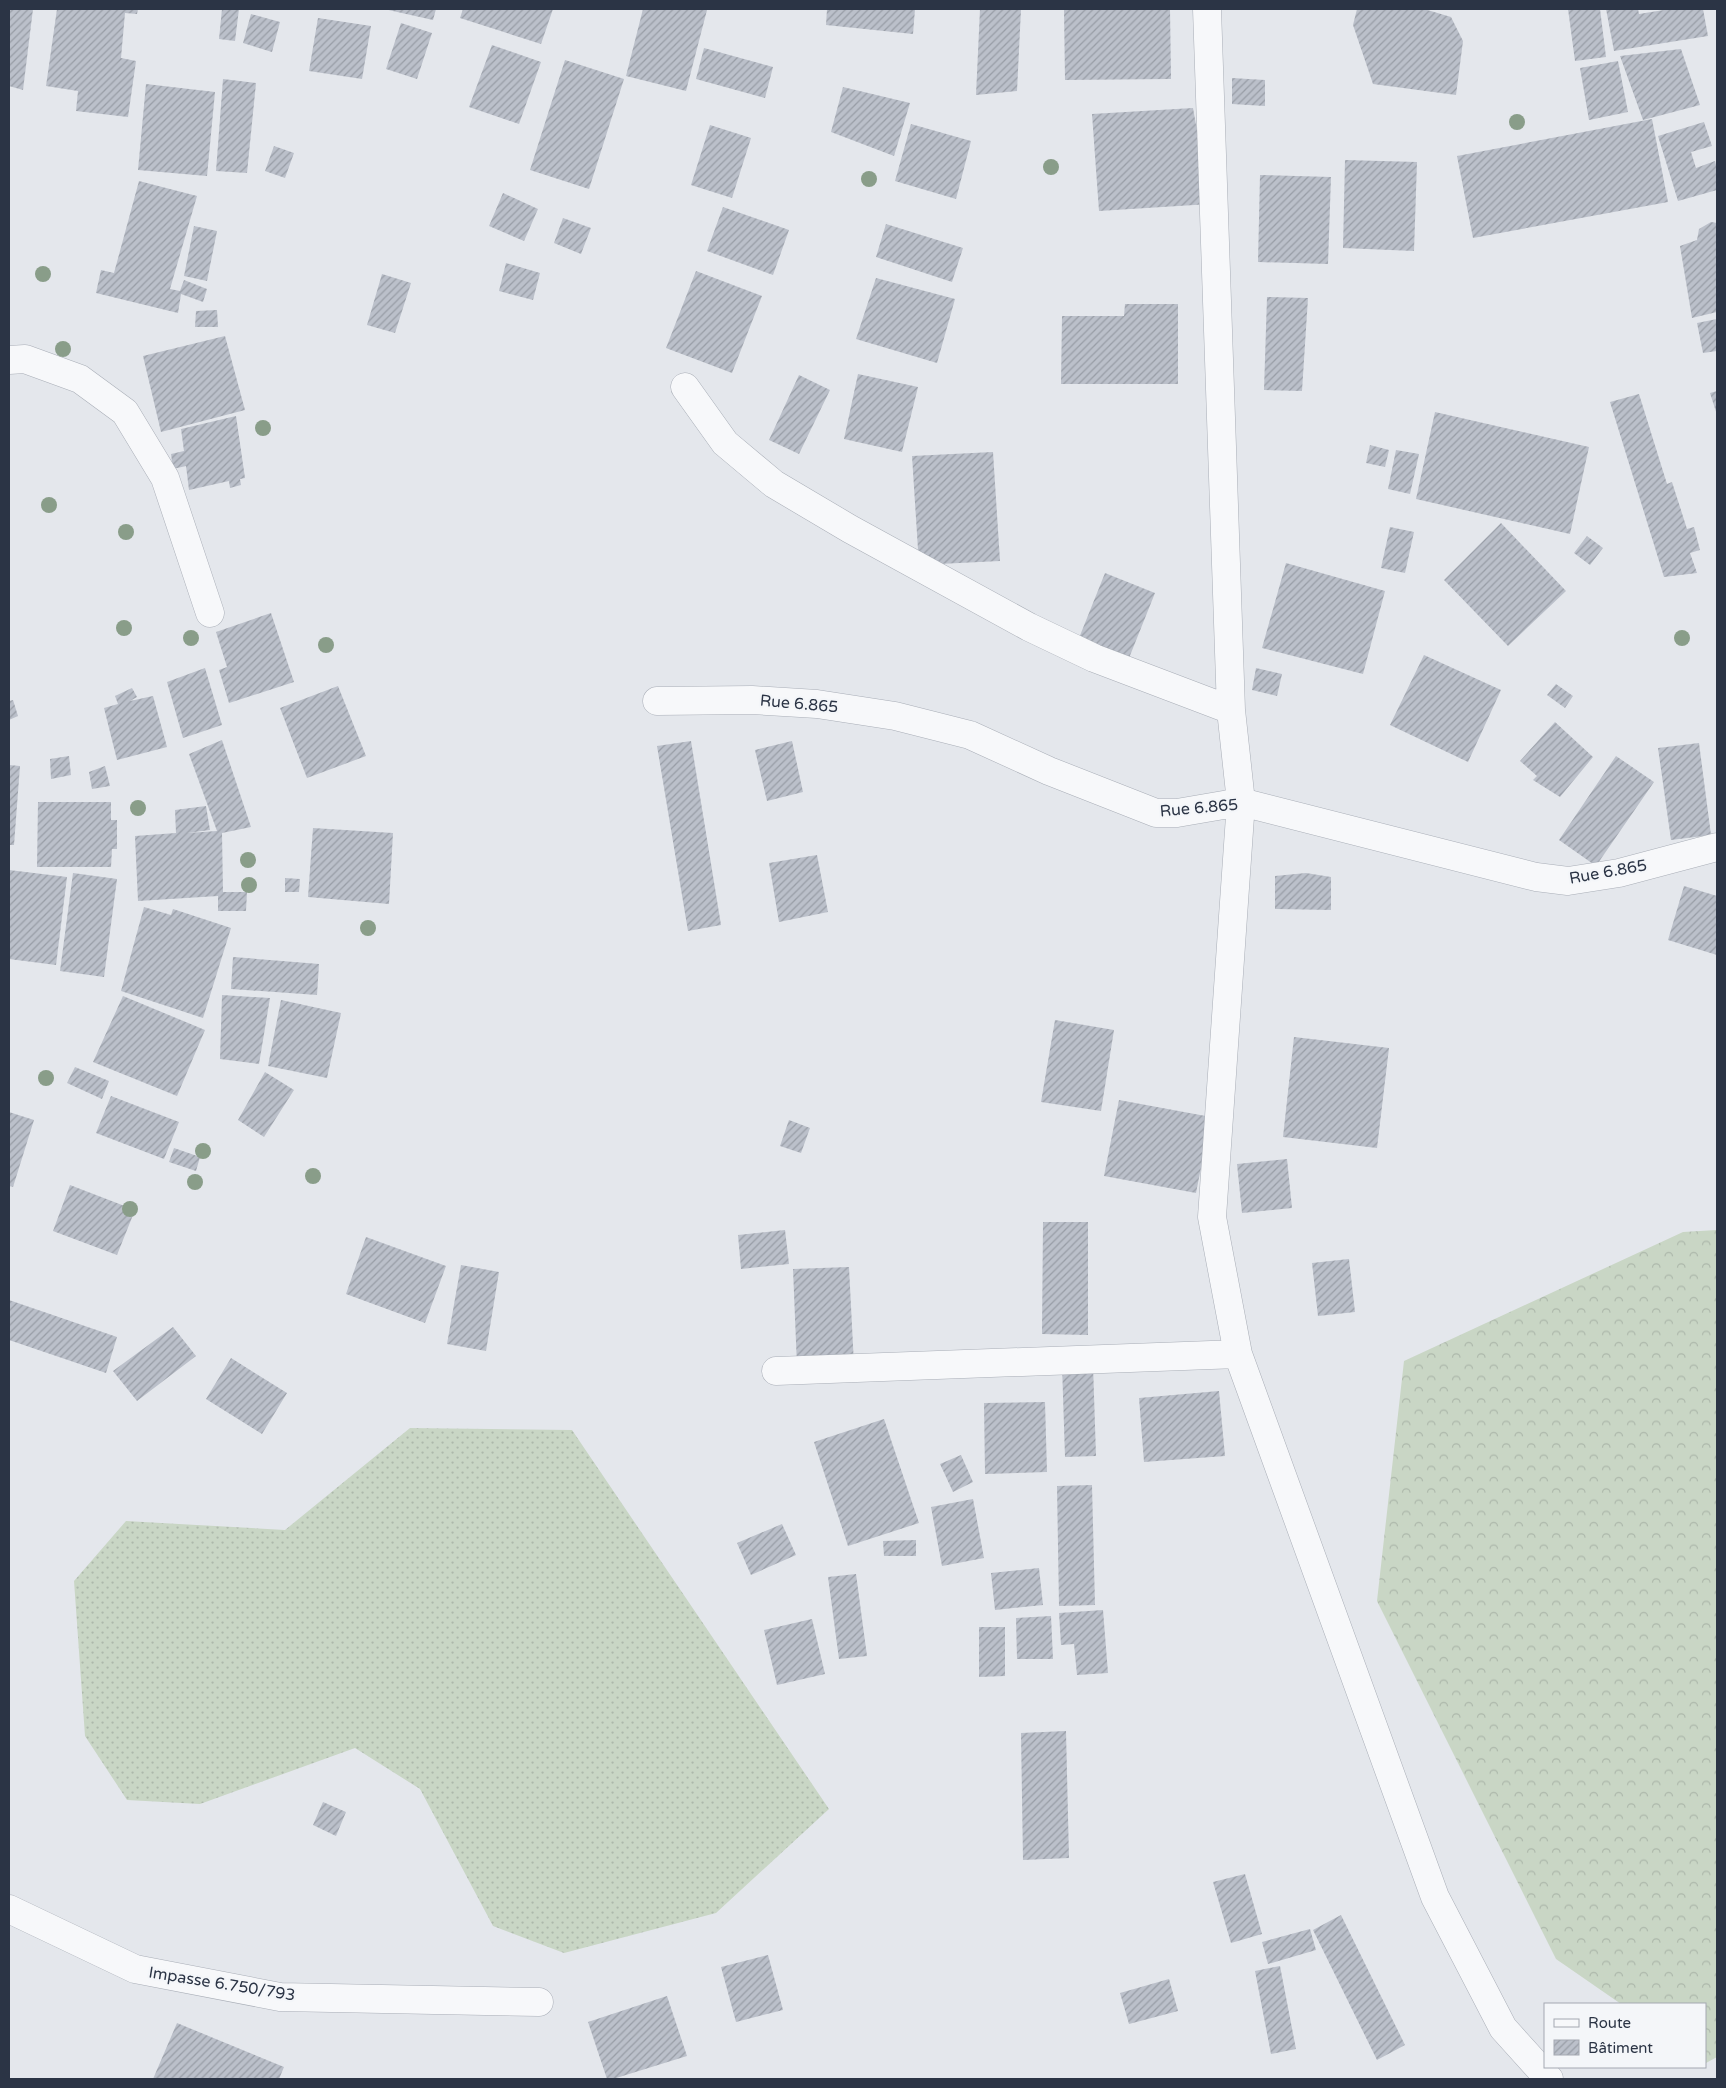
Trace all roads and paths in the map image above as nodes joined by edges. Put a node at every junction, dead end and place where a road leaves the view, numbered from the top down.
1 (1207, 9) edge
2 (9, 360) edge
3 (685, 387) dead end
4 (210, 613) dead end
5 (657, 700) dead end
6 (1231, 710) junction
7 (1241, 802) junction
8 (1717, 847) edge
9 (1238, 1354) junction
10 (776, 1371) dead end
11 (9, 1909) edge
12 (539, 2002) dead end
13 (1549, 2079) edge

1 - 6 street
2 - 4 street
3 - 6 street
5 - 7 street, Rue 6.865
6 - 7 street
7 - 8 street, Rue 6.865
7 - 9 street
9 - 10 street
9 - 13 street
11 - 12 street, Impasse 6.750/793

